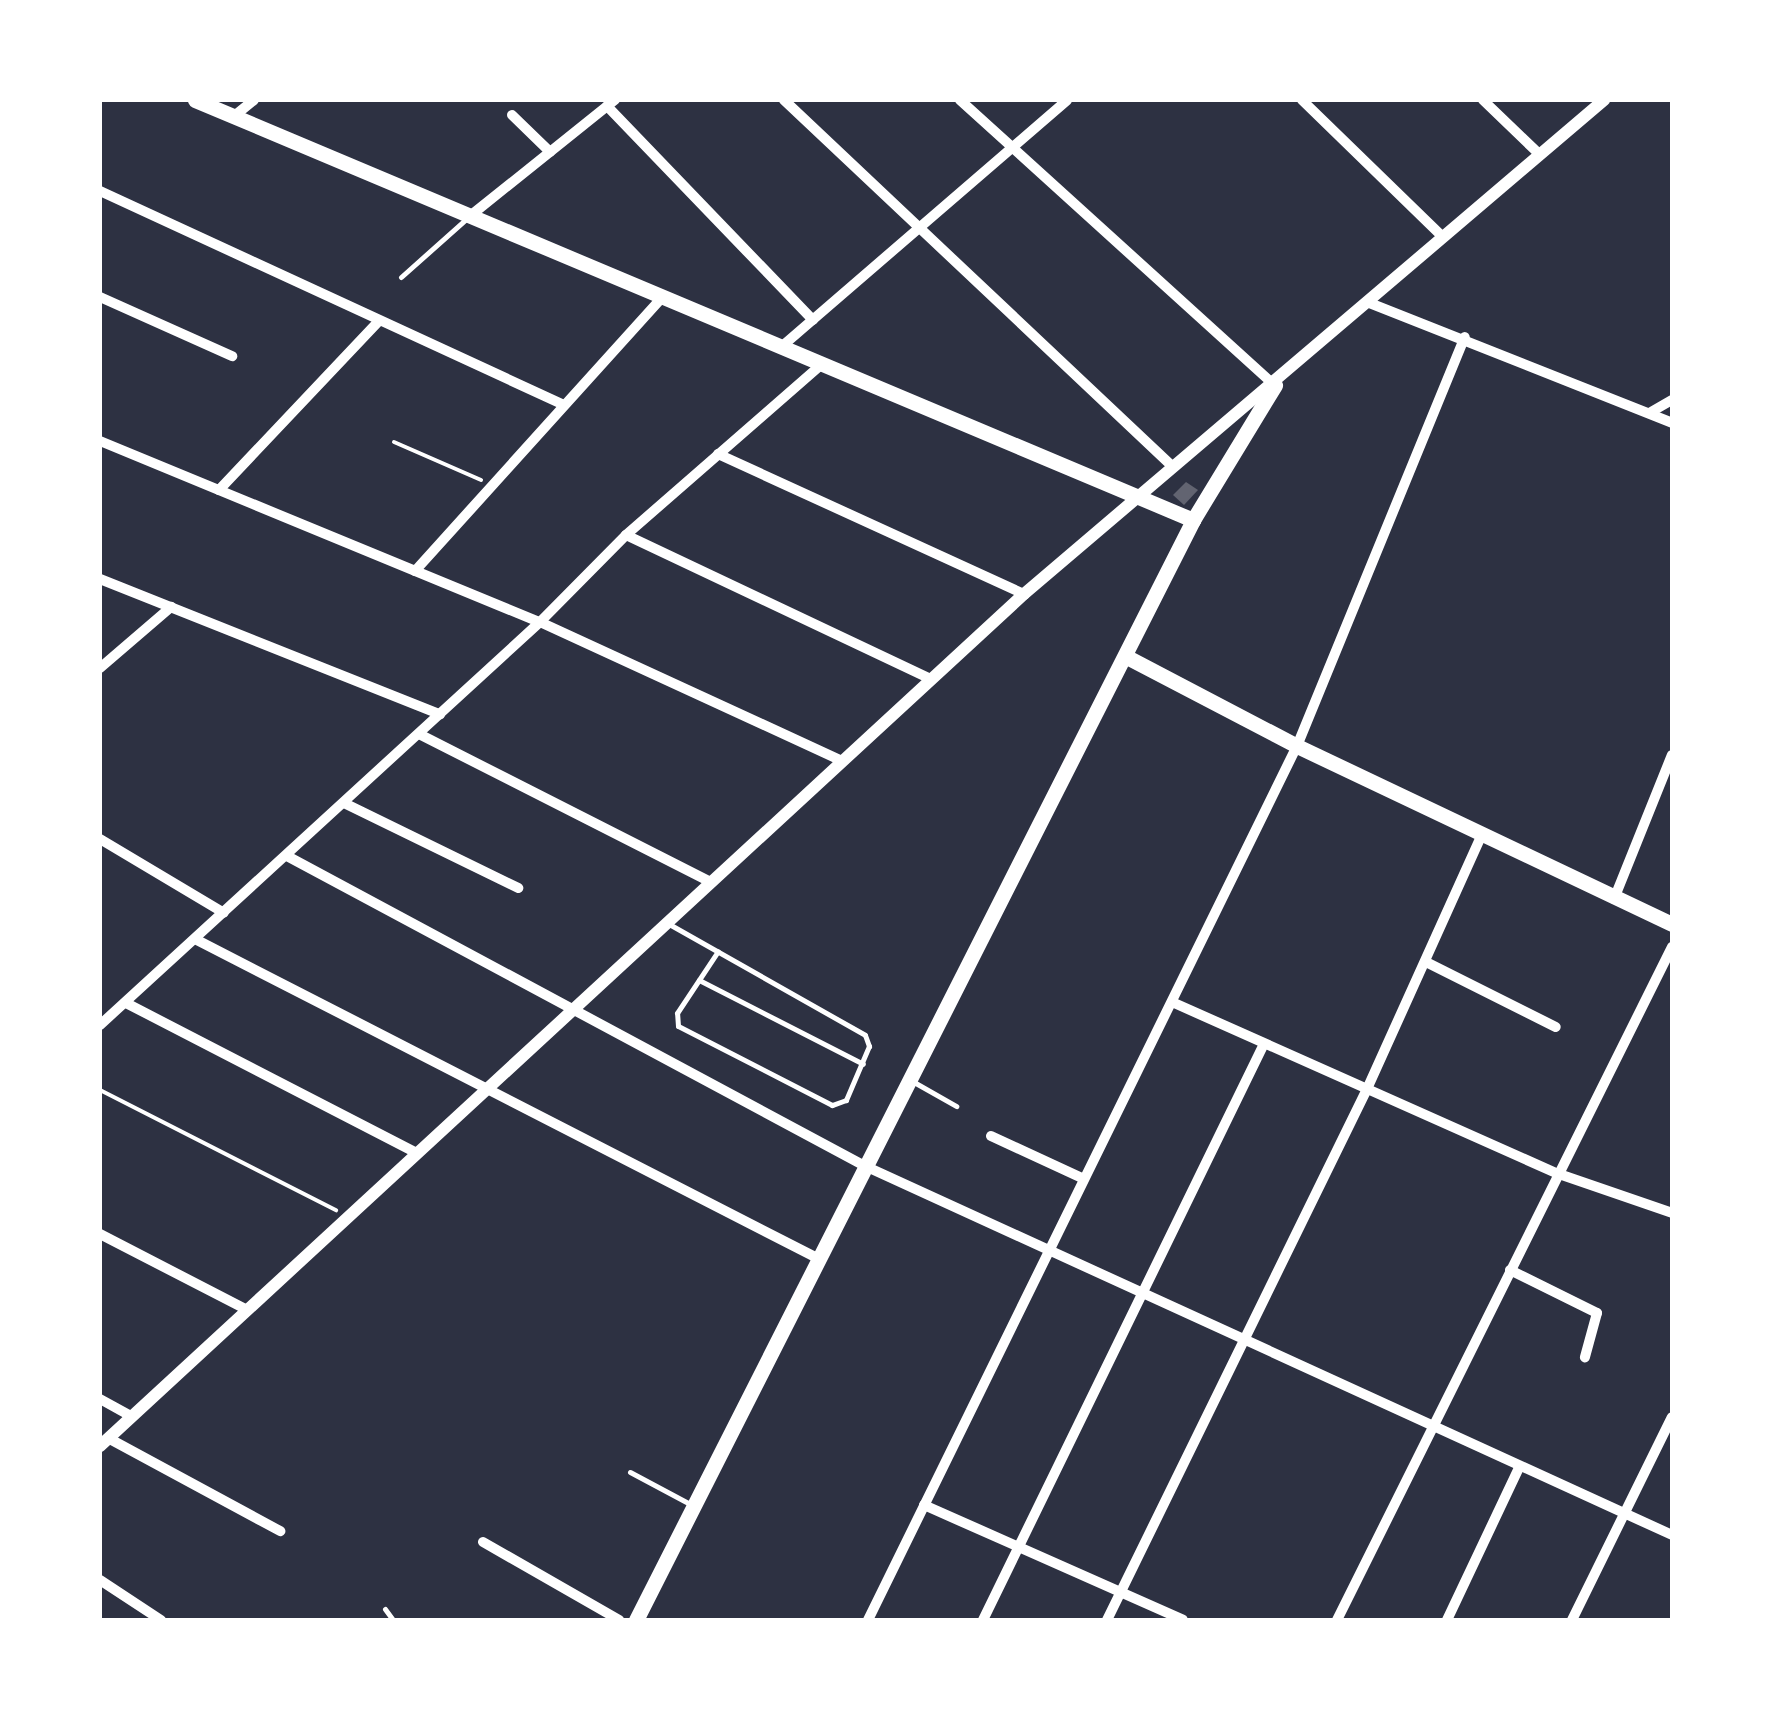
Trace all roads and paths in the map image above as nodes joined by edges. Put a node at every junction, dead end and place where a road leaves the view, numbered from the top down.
1 (195, 100) edge
2 (254, 100) edge
3 (784, 100) edge
4 (960, 100) edge
5 (1067, 100) edge
6 (1302, 100) edge
7 (1483, 100) edge
8 (1604, 100) edge
9 (611, 103) edge
10 (512, 115) dead end
11 (233, 117) junction
12 (1010, 149) junction
13 (550, 152) junction
14 (1538, 153) junction
15 (100, 190) edge
16 (470, 216) junction
17 (920, 230) junction
18 (1440, 234) junction
19 (401, 277) dead end
20 (100, 297) edge
21 (662, 298) junction
22 (1366, 302) junction
23 (813, 320) junction
24 (379, 321) junction
25 (1465, 338) junction
26 (779, 348) junction
27 (232, 356) dead end
28 (820, 366) junction
29 (1274, 385) junction
30 (1672, 400) edge
31 (564, 405) junction
32 (1651, 412) junction
33 (1672, 423) edge
34 (100, 441) edge
35 (394, 442) dead end
36 (718, 454) junction
37 (1172, 466) junction
38 (495, 486) junction
39 (218, 490) junction
40 (1137, 494) junction
41 (1194, 520) junction
42 (626, 535) junction
43 (414, 572) junction
44 (100, 579) edge
45 (1024, 594) junction
46 (170, 607) junction
47 (540, 622) junction
48 (1125, 656) junction
49 (100, 668) edge
50 (932, 679) junction
51 (440, 714) junction
52 (419, 734) junction
53 (1297, 746) junction
54 (1672, 755) edge
55 (842, 762) junction
56 (1669, 770) edge
57 (344, 803) junction
58 (1481, 836) junction
59 (100, 839) edge
60 (286, 856) junction
61 (711, 882) junction
62 (518, 888) dead end
63 (1614, 899) junction
64 (224, 913) junction
65 (667, 922) junction
66 (1672, 924) edge
67 (196, 939) junction
68 (1672, 946) edge
69 (718, 951) junction
70 (1426, 962) junction
71 (699, 980) junction
72 (126, 1002) junction
73 (1172, 1002) junction
74 (573, 1009) junction
75 (100, 1024) edge
76 (1556, 1026) dead end
77 (1264, 1046) junction
78 (863, 1064) junction
79 (910, 1079) junction
80 (487, 1088) junction
81 (1367, 1088) junction
82 (100, 1090) edge
83 (956, 1106) dead end
84 (991, 1136) dead end
85 (416, 1154) junction
86 (865, 1166) junction
87 (1559, 1174) junction
88 (1084, 1179) junction
89 (1672, 1214) edge
90 (348, 1216) junction
91 (100, 1234) edge
92 (1047, 1254) junction
93 (816, 1257) junction
94 (1510, 1270) junction
95 (1145, 1299) junction
96 (247, 1310) junction
97 (1243, 1343) junction
98 (1585, 1358) dead end
99 (100, 1399) edge
100 (132, 1416) junction
101 (1672, 1417) edge
102 (1432, 1429) junction
103 (104, 1442) edge
104 (1519, 1468) junction
105 (630, 1472) dead end
106 (693, 1505) junction
107 (924, 1505) junction
108 (1622, 1514) junction
109 (280, 1530) dead end
110 (1672, 1535) edge
111 (482, 1542) dead end
112 (1020, 1547) junction
113 (100, 1580) edge
114 (1121, 1592) junction
115 (385, 1609) dead end
116 (160, 1620) edge
117 (393, 1620) edge
118 (619, 1620) edge
119 (636, 1620) edge
120 (868, 1620) edge
121 (983, 1620) edge
122 (1107, 1620) edge
123 (1183, 1620) edge
124 (1337, 1620) edge
125 (1447, 1620) edge
126 (1572, 1620) edge

1 - 11 main road
2 - 11 street
3 - 17 street
4 - 12 street
5 - 12 street
6 - 18 street
7 - 14 street
8 - 14 street
9 - 13 street
9 - 23 street
10 - 13 street
11 - 16 main road
12 - 17 street
12 - 29 street
13 - 16 street
14 - 18 street
15 - 24 street
16 - 19 lane
16 - 21 main road
17 - 23 street
17 - 37 street
18 - 22 street
20 - 27 street
21 - 26 main road
21 - 31 street
22 - 25 street
22 - 29 street
23 - 26 street
24 - 31 street
24 - 39 street
25 - 32 street
25 - 53 street
26 - 28 main road
28 - 36 street
28 - 40 main road
29 - 37 street
29 - 41 main road
30 - 32 street
31 - 38 street
32 - 33 street
34 - 39 street
35 - 38 path
36 - 42 street
36 - 45 street
37 - 40 street
38 - 43 street
39 - 43 street
40 - 41 main road
40 - 45 street
41 - 48 main road
42 - 47 street
42 - 50 street
43 - 47 street
44 - 46 street
45 - 50 street
46 - 49 street
46 - 51 street
47 - 51 street
47 - 55 street
48 - 53 main road
48 - 79 main road
50 - 55 street
51 - 52 street
52 - 57 street
52 - 61 street
53 - 58 main road
53 - 73 street
54 - 56 street
55 - 61 street
56 - 63 street
57 - 60 street
57 - 62 street
58 - 63 main road
58 - 70 street
59 - 64 street
60 - 64 street
60 - 74 street
61 - 65 street
63 - 66 main road
64 - 67 street
65 - 69 lane
65 - 74 street
67 - 72 street
67 - 80 street
68 - 87 street
69 - 71 lane
69 - 78 lane
70 - 76 street
70 - 81 street
71 - 78 lane
71 - 78 lane
72 - 75 street
72 - 85 street
73 - 77 street
73 - 88 street
74 - 80 street
74 - 86 street
77 - 81 street
77 - 95 street
79 - 83 lane
79 - 86 main road
80 - 85 street
80 - 93 street
81 - 87 street
81 - 97 street
82 - 90 path
84 - 88 street
85 - 90 street
86 - 92 street
86 - 93 main road
87 - 89 street
87 - 94 street
88 - 92 street
90 - 96 street
91 - 96 street
92 - 95 street
92 - 107 street
93 - 106 main road
94 - 98 street
94 - 102 street
95 - 97 street
95 - 112 street
96 - 100 street
97 - 102 street
97 - 114 street
99 - 100 street
100 - 103 street
101 - 108 street
102 - 104 street
102 - 124 street
103 - 109 street
104 - 108 street
104 - 125 street
105 - 106 lane
106 - 119 main road
107 - 112 street
107 - 120 street
108 - 110 street
108 - 126 street
111 - 118 street
112 - 114 street
112 - 121 street
113 - 116 street
114 - 122 street
114 - 123 street
115 - 117 lane

